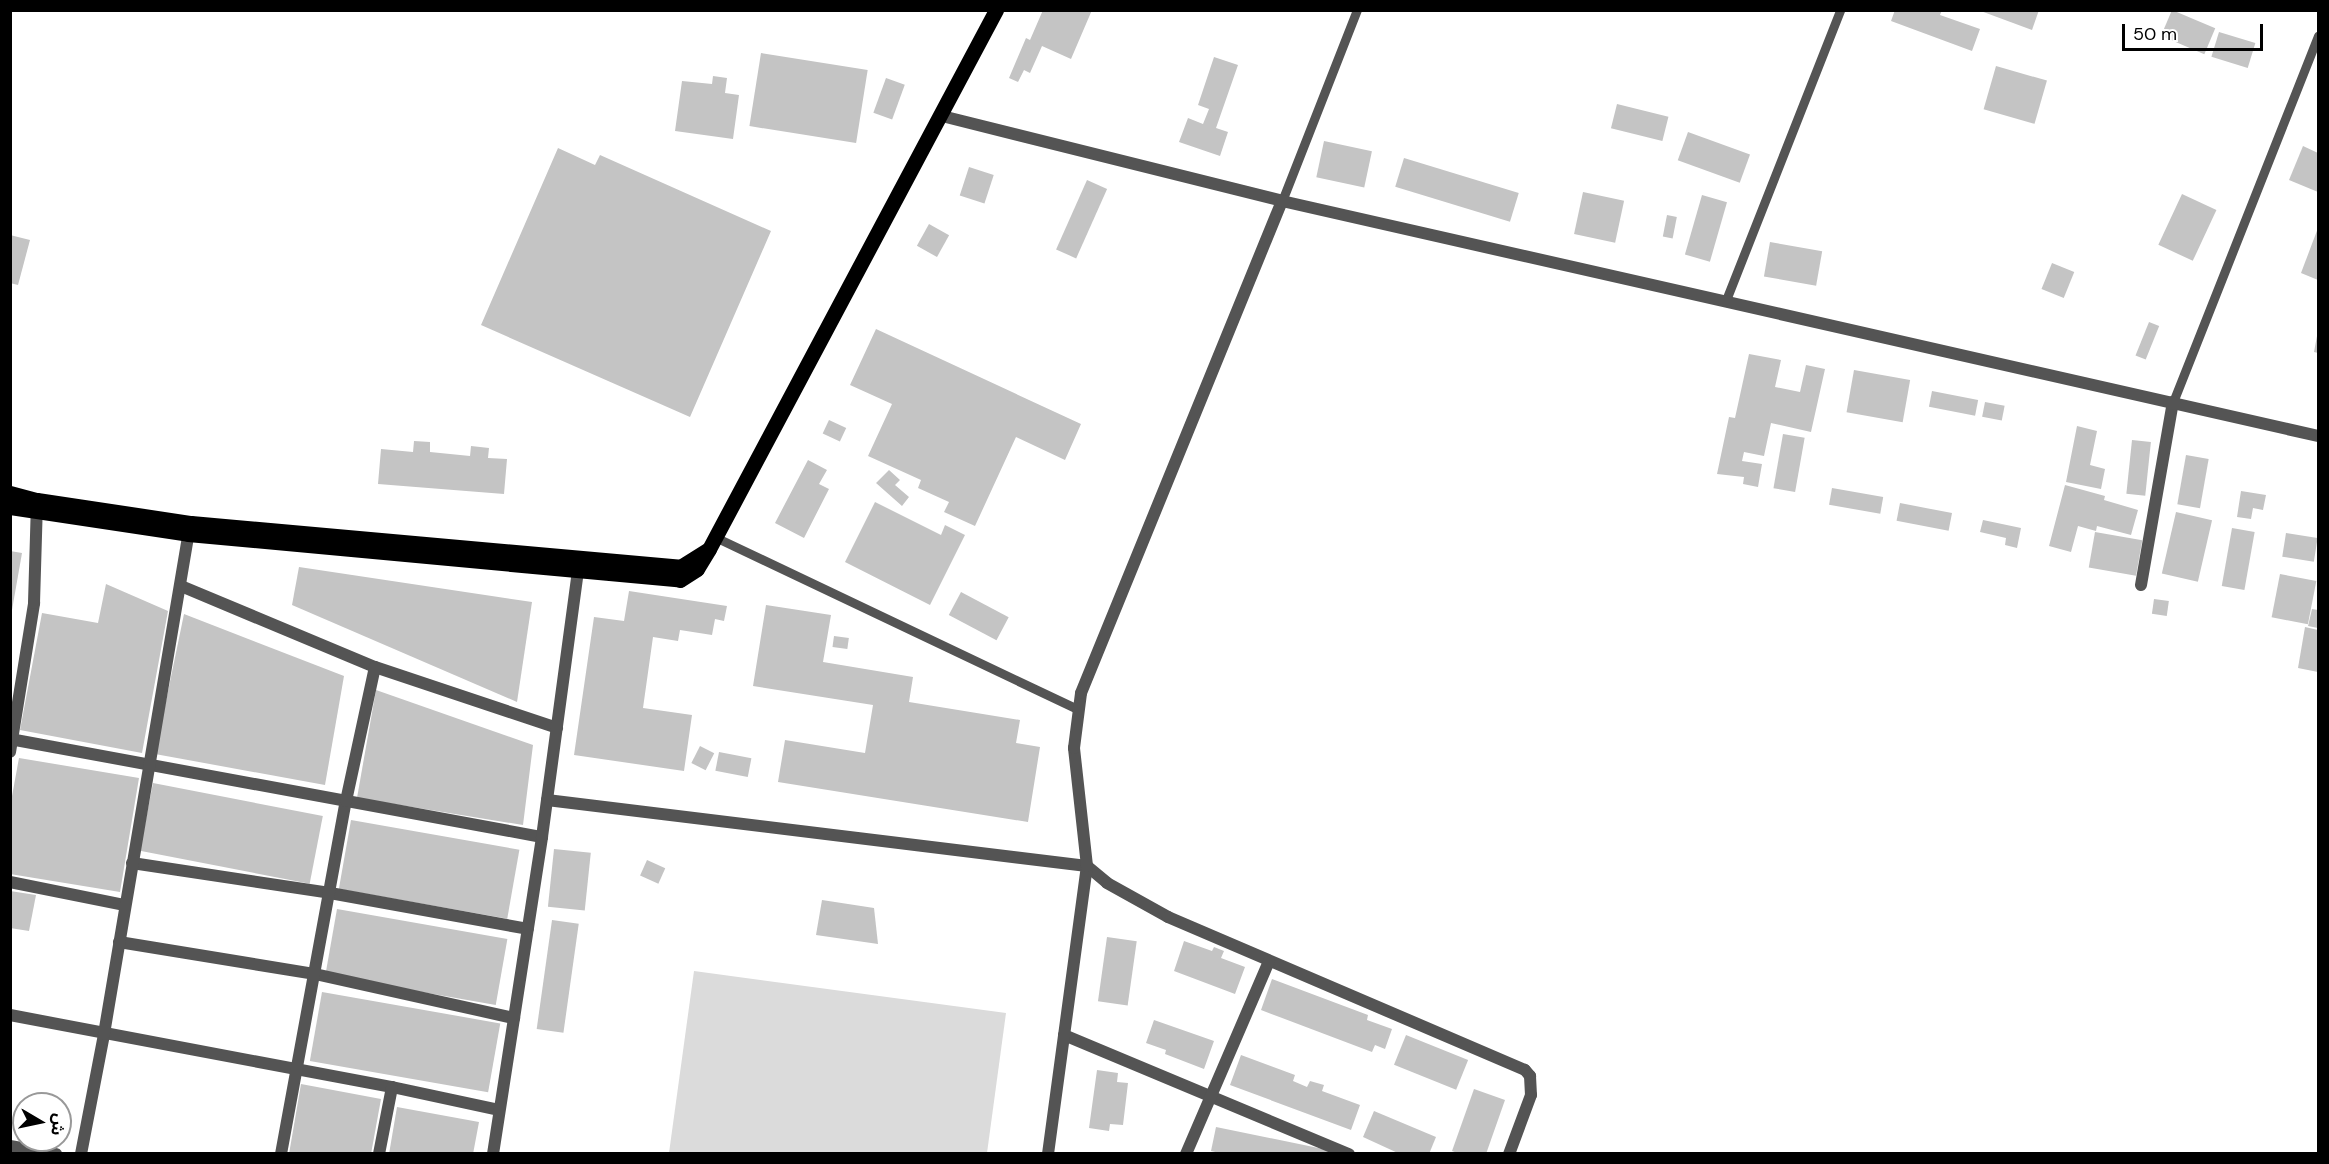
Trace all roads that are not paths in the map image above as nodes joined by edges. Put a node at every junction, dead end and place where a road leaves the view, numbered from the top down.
1 (996, 10) edge
2 (1357, 10) edge
3 (1840, 10) edge
4 (2319, 36) edge
5 (942, 116) junction
6 (1282, 201) junction
7 (1726, 300) junction
8 (2173, 402) junction
9 (2319, 436) edge
10 (10, 493) edge
11 (37, 506) junction
12 (10, 507) edge
13 (190, 529) junction
14 (712, 543) junction
15 (578, 565) junction
16 (2141, 585) dead end
17 (181, 586) junction
18 (375, 667) junction
19 (1078, 709) junction
20 (558, 728) junction
21 (11, 744) edge
22 (149, 763) junction
23 (547, 800) junction
24 (346, 801) junction
25 (542, 837) junction
26 (132, 863) junction
27 (1087, 866) junction
28 (10, 882) edge
29 (330, 894) junction
30 (124, 905) junction
31 (528, 929) junction
32 (119, 942) junction
33 (1269, 962) junction
34 (315, 974) junction
35 (10, 1015) edge
36 (514, 1018) junction
37 (104, 1034) junction
38 (1064, 1035) junction
39 (297, 1070) junction
40 (393, 1087) junction
41 (1211, 1096) junction
42 (499, 1110) junction
43 (10, 1146) edge
44 (56, 1154) edge
45 (81, 1154) edge
46 (281, 1154) edge
47 (380, 1154) edge
48 (493, 1154) edge
49 (1048, 1154) edge
50 (1186, 1154) edge
51 (1349, 1154) edge
52 (1509, 1154) edge

1 - 5 main road
2 - 6 lane
3 - 7 lane
4 - 8 lane
5 - 6 street
5 - 14 main road
6 - 7 street
6 - 19 street
7 - 8 street
8 - 9 street
8 - 16 street
10 - 11 main road
11 - 12 main road
11 - 13 main road
11 - 21 street
13 - 15 main road
13 - 17 street
14 - 15 main road
14 - 19 lane
15 - 20 street
17 - 18 street
17 - 22 street
18 - 20 street
18 - 24 street
19 - 27 street
20 - 23 street
21 - 22 street
22 - 24 street
22 - 26 street
23 - 25 street
23 - 27 street
24 - 25 street
24 - 29 street
25 - 31 street
26 - 29 street
26 - 30 street
27 - 33 street
27 - 38 street
28 - 30 street
29 - 31 street
29 - 34 street
30 - 32 street
31 - 36 street
32 - 34 street
32 - 37 street
33 - 41 street
33 - 52 street
34 - 36 street
34 - 39 street
35 - 37 street
36 - 42 street
37 - 39 street
37 - 45 street
38 - 41 street
38 - 49 street
39 - 40 street
39 - 46 street
40 - 42 street
40 - 47 street
41 - 50 street
41 - 51 street
42 - 48 street
43 - 44 street

